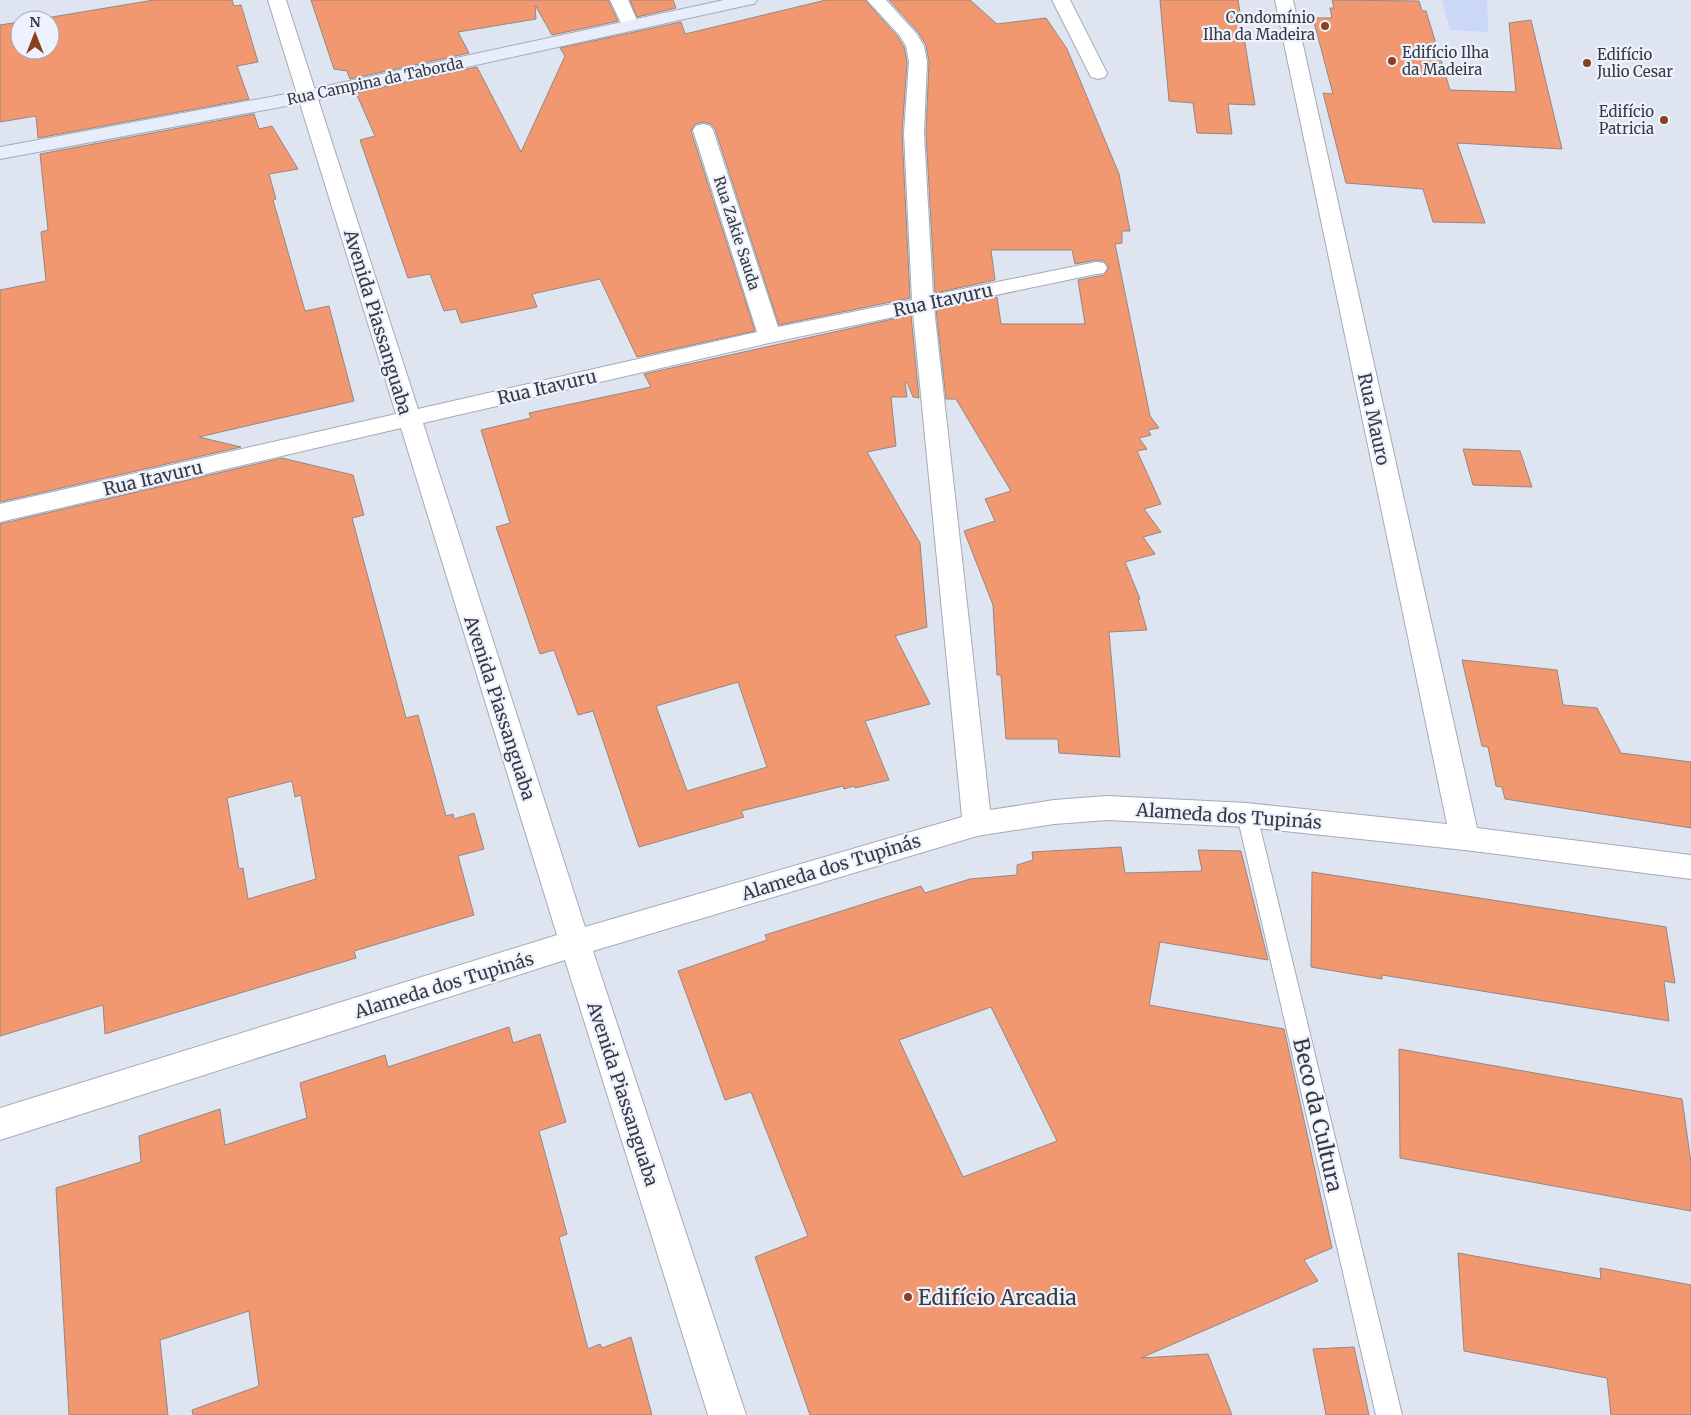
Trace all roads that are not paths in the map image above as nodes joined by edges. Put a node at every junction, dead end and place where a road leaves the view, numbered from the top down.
1 (276, 0) edge
2 (619, 0) edge
3 (748, 0) edge
4 (876, 0) edge
5 (1061, 0) edge
6 (1284, 0) edge
7 (630, 25) junction
8 (1098, 73) dead end
9 (308, 96) junction
10 (703, 130) dead end
11 (0, 153) edge
12 (1096, 268) dead end
13 (923, 304) junction
14 (769, 336) junction
15 (408, 419) junction
16 (0, 513) edge
17 (1248, 815) junction
18 (977, 824) junction
19 (1465, 838) junction
20 (1691, 867) edge
21 (575, 944) junction
22 (0, 1124) edge
23 (727, 1415) edge
24 (1389, 1415) edge

1 - 9 street, Avenida Piassanguaba
2 - 7 street
3 - 7 street, Rua Campina da Taborda
4 - 13 street
5 - 8 street
6 - 19 street, Rua Mauro
7 - 9 street, Rua Campina da Taborda
9 - 11 street, Rua Campina da Taborda
9 - 15 street, Avenida Piassanguaba
10 - 14 street, Rua Zakie Sauda
12 - 13 street, Rua Itavuru
13 - 14 street, Rua Itavuru
13 - 18 street
14 - 15 street, Rua Itavuru
15 - 16 street, Rua Itavuru
15 - 21 street, Avenida Piassanguaba
17 - 18 street, Alameda dos Tupinás
17 - 19 street, Alameda dos Tupinás
17 - 24 lane, Beco da Cultura
18 - 21 street, Alameda dos Tupinás
19 - 20 street, Alameda dos Tupinás
21 - 22 street, Alameda dos Tupinás
21 - 23 street, Avenida Piassanguaba

